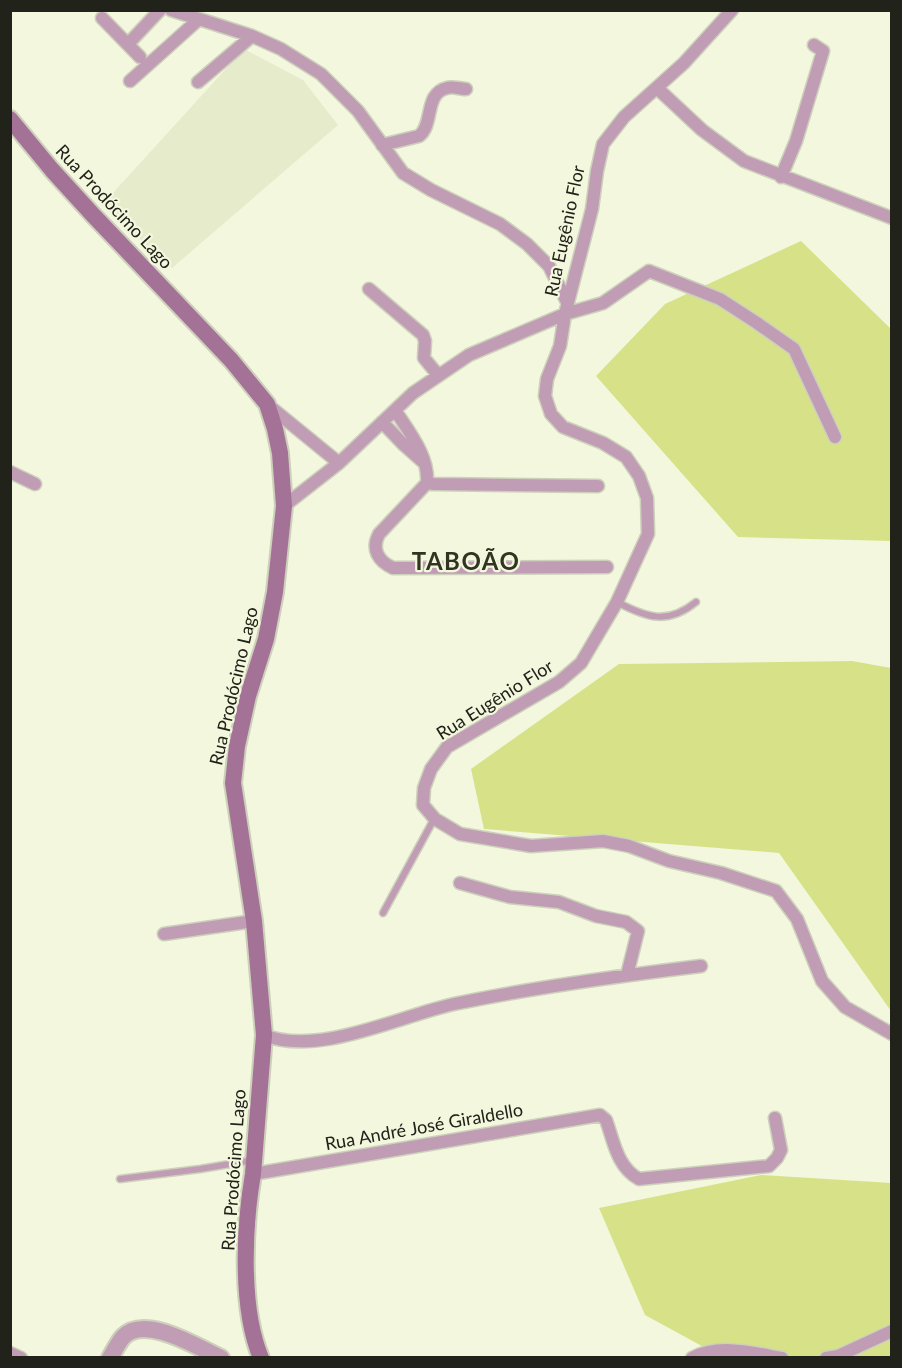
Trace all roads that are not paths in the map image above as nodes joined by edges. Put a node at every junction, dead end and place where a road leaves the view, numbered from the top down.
1 (160, 10) edge
2 (171, 10) edge
3 (732, 10) edge
4 (102, 18) dead end
5 (198, 20) junction
6 (252, 36) junction
7 (128, 44) junction
8 (814, 45) dead end
9 (140, 57) dead end
10 (130, 81) dead end
11 (198, 82) dead end
12 (657, 88) junction
13 (466, 89) dead end
14 (10, 119) edge
15 (382, 145) junction
16 (781, 177) junction
17 (891, 218) edge
18 (369, 290) dead end
19 (567, 309) junction
20 (438, 375) junction
21 (267, 404) junction
22 (395, 410) junction
23 (382, 422) junction
24 (835, 437) dead end
25 (408, 441) junction
26 (339, 463) junction
27 (10, 472) edge
28 (427, 483) junction
29 (35, 484) dead end
30 (598, 486) dead end
31 (284, 506) junction
32 (607, 567) dead end
33 (617, 602) junction
34 (696, 602) dead end
35 (435, 819) junction
36 (460, 883) dead end
37 (383, 913) dead end
38 (254, 921) junction
39 (164, 933) dead end
40 (701, 966) dead end
41 (627, 975) junction
42 (891, 1034) edge
43 (264, 1035) junction
44 (775, 1118) dead end
45 (254, 1167) junction
46 (120, 1179) dead end
47 (891, 1331) edge
48 (10, 1353) edge
49 (21, 1358) edge
50 (110, 1358) edge
51 (221, 1358) edge
52 (261, 1358) edge
53 (692, 1358) edge
54 (782, 1358) edge
55 (826, 1358) edge

1 - 7 street
2 - 5 street
3 - 12 street, Rua Eugênio Flor
4 - 7 street
5 - 6 street
5 - 10 street
6 - 11 street
6 - 15 street
7 - 9 street
8 - 16 street
12 - 16 street
12 - 19 street, Rua Eugênio Flor
13 - 15 street
14 - 21 main road, Rua Prodócimo Lago
15 - 19 street
16 - 17 street
18 - 20 street
19 - 20 street
19 - 24 street
19 - 33 street, Rua Eugênio Flor
20 - 22 street
21 - 26 street
21 - 31 main road, Rua Prodócimo Lago
22 - 23 street
22 - 25 street
23 - 25 street
23 - 26 street
25 - 28 street
26 - 31 street
27 - 29 street
28 - 30 street
28 - 32 street
31 - 38 main road, Rua Prodócimo Lago
33 - 34 lane
33 - 35 street, Rua Eugênio Flor
35 - 37 lane
35 - 42 street
36 - 41 street
38 - 39 street
38 - 43 main road, Rua Prodócimo Lago
40 - 41 street
41 - 43 street
43 - 45 main road, Rua Prodócimo Lago
44 - 45 street, Rua André José Giraldello
45 - 46 lane
45 - 52 main road, Rua Prodócimo Lago
47 - 55 street
48 - 49 street
50 - 51 street
53 - 54 street

